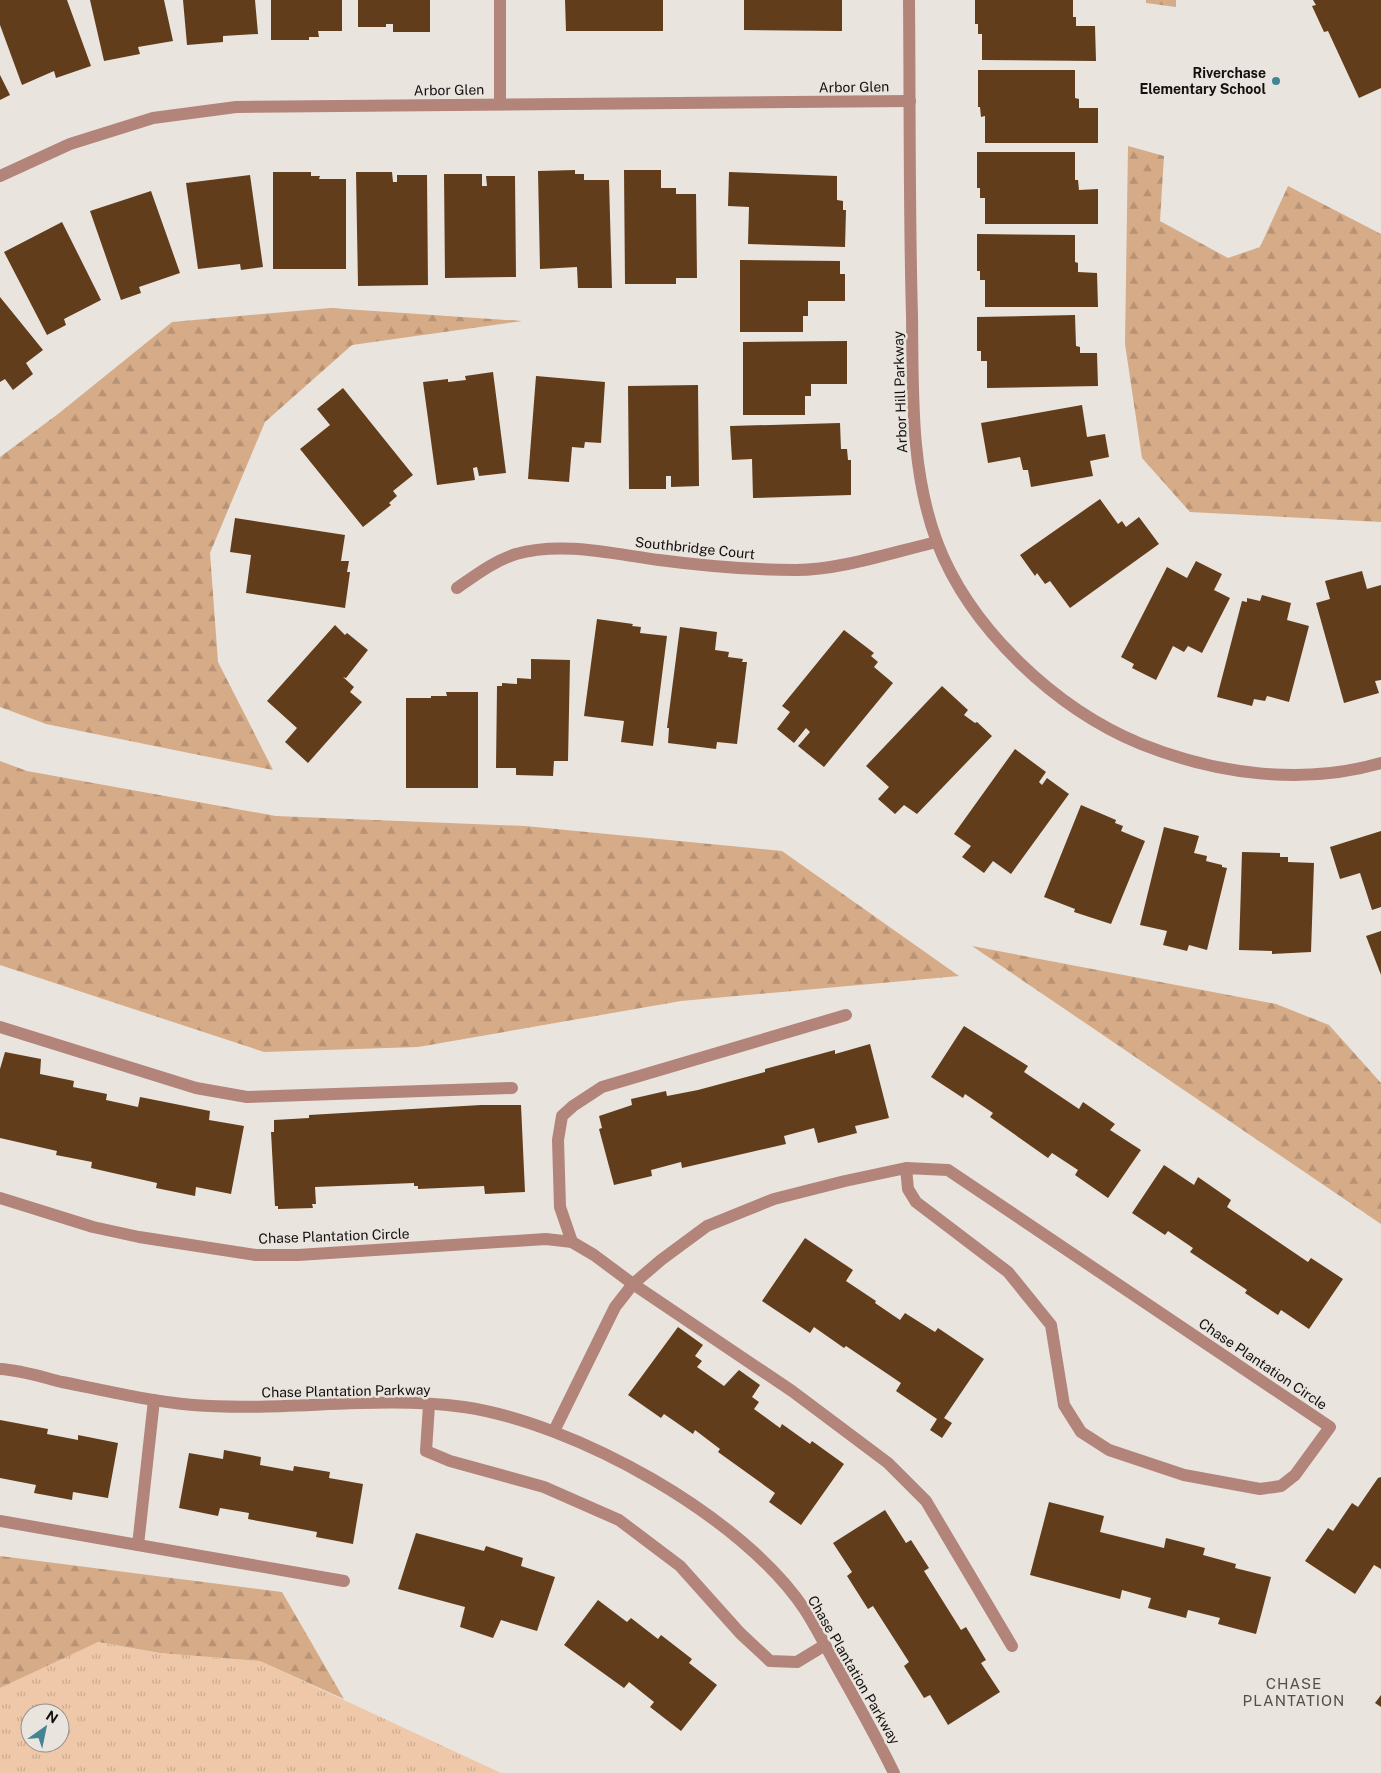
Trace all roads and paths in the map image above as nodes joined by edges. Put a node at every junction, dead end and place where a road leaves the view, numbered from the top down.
1 (500, 0) edge
2 (909, 0) edge
3 (910, 101) junction
4 (500, 104) junction
5 (0, 176) edge
6 (937, 542) junction
7 (457, 588) dead end
8 (1381, 763) edge
9 (846, 1015) dead end
10 (0, 1027) edge
11 (512, 1088) dead end
12 (906, 1168) junction
13 (0, 1198) edge
14 (572, 1242) junction
15 (633, 1284) junction
16 (0, 1369) edge
17 (154, 1400) junction
18 (429, 1405) junction
19 (554, 1431) junction
20 (0, 1521) edge
21 (138, 1545) junction
22 (344, 1581) dead end
23 (825, 1645) junction
24 (1012, 1646) dead end
25 (894, 1773) edge

1 - 4 street
2 - 3 street, Arbor Hill Parkway
3 - 4 street, Arbor Glen
3 - 6 street, Arbor Hill Parkway
4 - 5 street, Arbor Glen
6 - 7 street, Southbridge Court
6 - 8 street, Arbor Hill Parkway
9 - 14 street
10 - 11 street
12 - 12 street, Chase Plantation Circle
12 - 15 street, Chase Plantation Circle
13 - 14 street, Chase Plantation Circle
14 - 15 street, Chase Plantation Circle
15 - 19 street, Chase Plantation Circle
15 - 24 street
16 - 17 street, Chase Plantation Parkway
17 - 18 street, Chase Plantation Parkway
17 - 21 street
18 - 19 street, Chase Plantation Parkway
18 - 23 street
19 - 23 street, Chase Plantation Parkway
20 - 21 street
21 - 22 street
23 - 25 street, Chase Plantation Parkway

